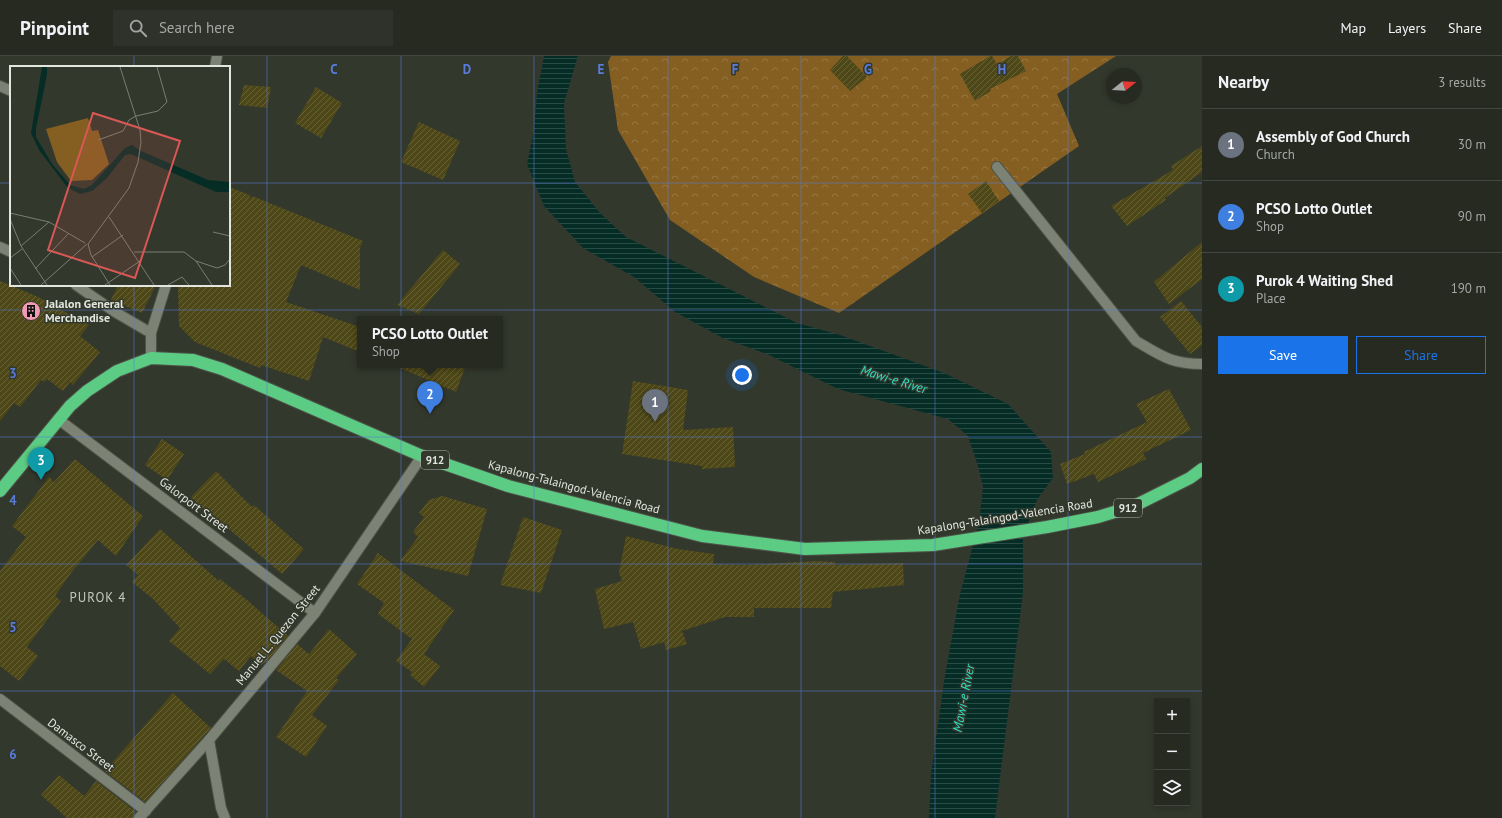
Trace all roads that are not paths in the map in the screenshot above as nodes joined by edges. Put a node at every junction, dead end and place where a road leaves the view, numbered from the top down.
1 (217, 56) edge
2 (215, 66) edge
3 (0, 86) edge
4 (10, 91) edge
5 (997, 167) dead end
6 (0, 247) edge
7 (10, 252) edge
8 (77, 286) edge
9 (166, 286) edge
10 (150, 333) junction
11 (151, 358) junction
12 (1202, 364) edge
13 (58, 418) junction
14 (422, 456) junction
15 (1202, 469) edge
16 (0, 491) edge
17 (315, 613) junction
18 (0, 699) edge
19 (209, 740) junction
20 (142, 814) edge
21 (225, 818) edge

1 - 2 street
3 - 4 street
5 - 12 street
6 - 7 street
8 - 10 street
9 - 10 street
10 - 11 street
11 - 13 highway, Kapalong-Talaingod-Valencia Road / 912
11 - 14 highway, Kapalong-Talaingod-Valencia Road / 912
13 - 16 highway, Kapalong-Talaingod-Valencia Road / 912
13 - 17 street, Galorport Street
14 - 15 highway, Kapalong-Talaingod-Valencia Road / 912
14 - 17 street, Manuel L. Quezon Street
17 - 19 street, Manuel L. Quezon Street
18 - 20 street, Damasco Street
19 - 20 street, Manuel L. Quezon Street
19 - 21 street

